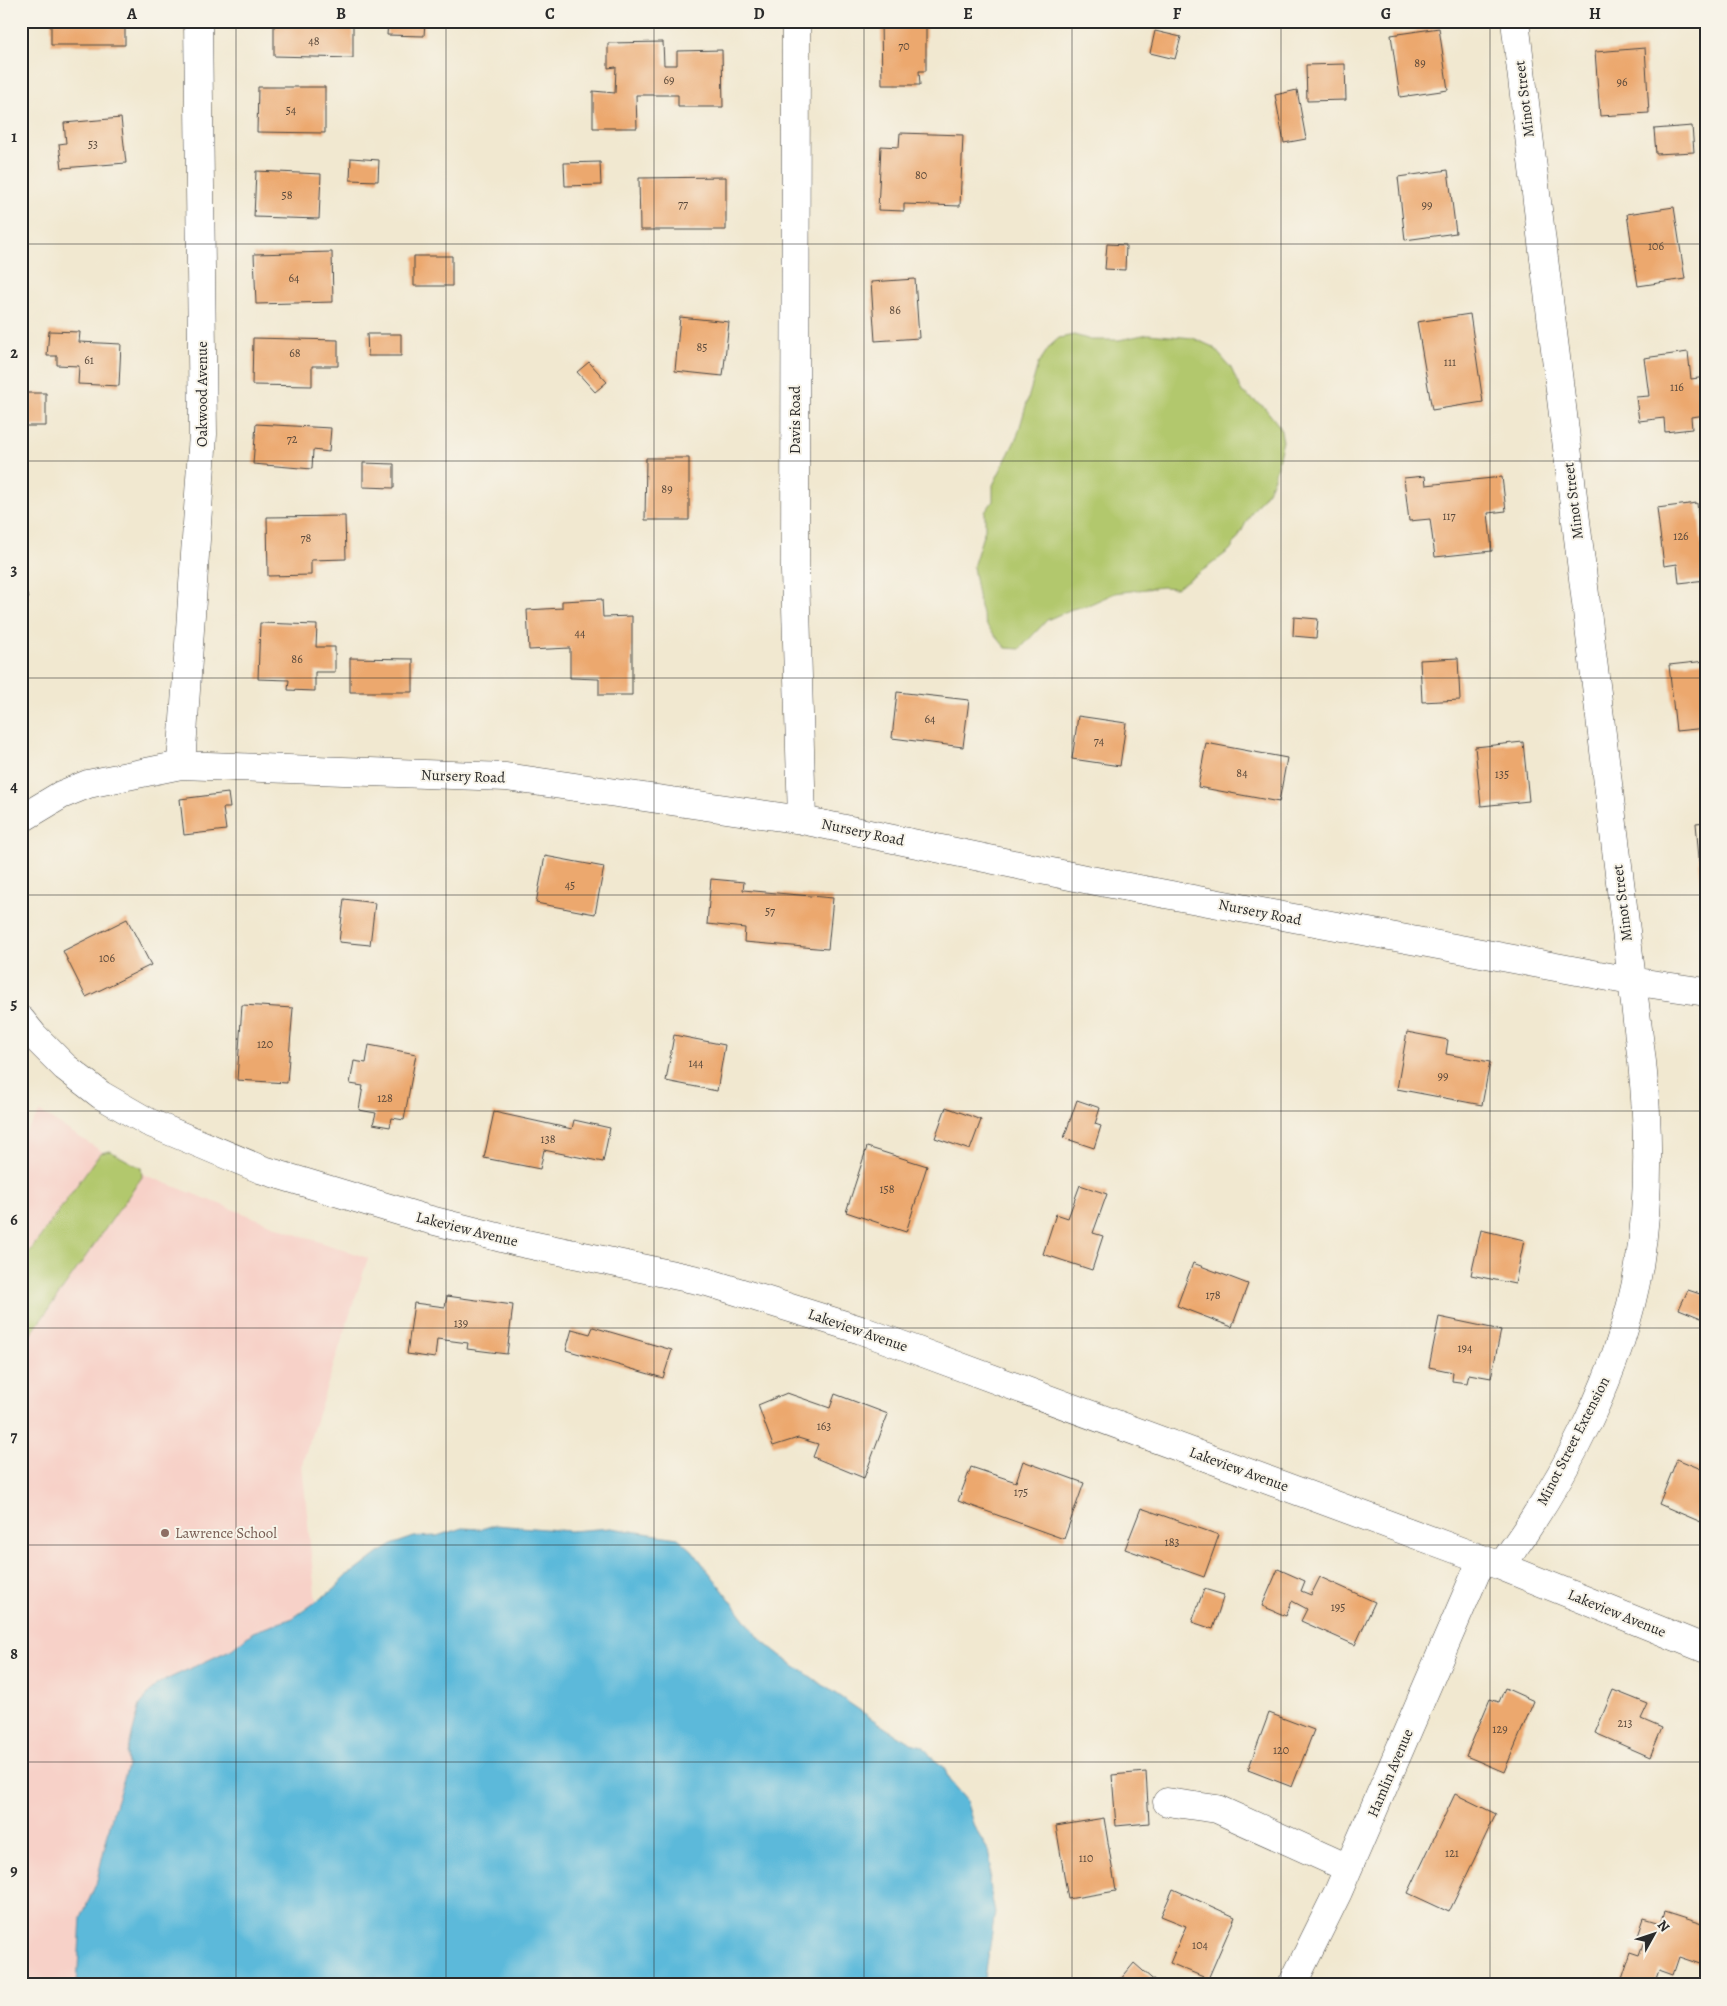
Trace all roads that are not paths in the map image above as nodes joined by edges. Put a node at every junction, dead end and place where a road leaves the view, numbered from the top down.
1 (198, 21) edge
2 (796, 21) edge
3 (1515, 21) edge
4 (181, 765) junction
5 (21, 820) edge
6 (802, 820) junction
7 (1631, 981) junction
8 (1706, 992) edge
9 (21, 1020) edge
10 (1492, 1562) junction
11 (1706, 1649) edge
12 (1167, 1802) dead end
13 (1348, 1868) junction
14 (1292, 1985) edge

1 - 4 street, Oakwood Avenue
2 - 6 street, Davis Road
3 - 7 street, Minot Street
4 - 5 street, Nursery Road
4 - 6 street, Nursery Road
6 - 7 street, Nursery Road
7 - 8 street, Nursery Road
7 - 10 street, Minot Street Extension
9 - 10 street, Lakeview Avenue
10 - 11 street, Lakeview Avenue
10 - 13 street, Hamlin Avenue
12 - 13 street
13 - 14 street, Hamlin Avenue

